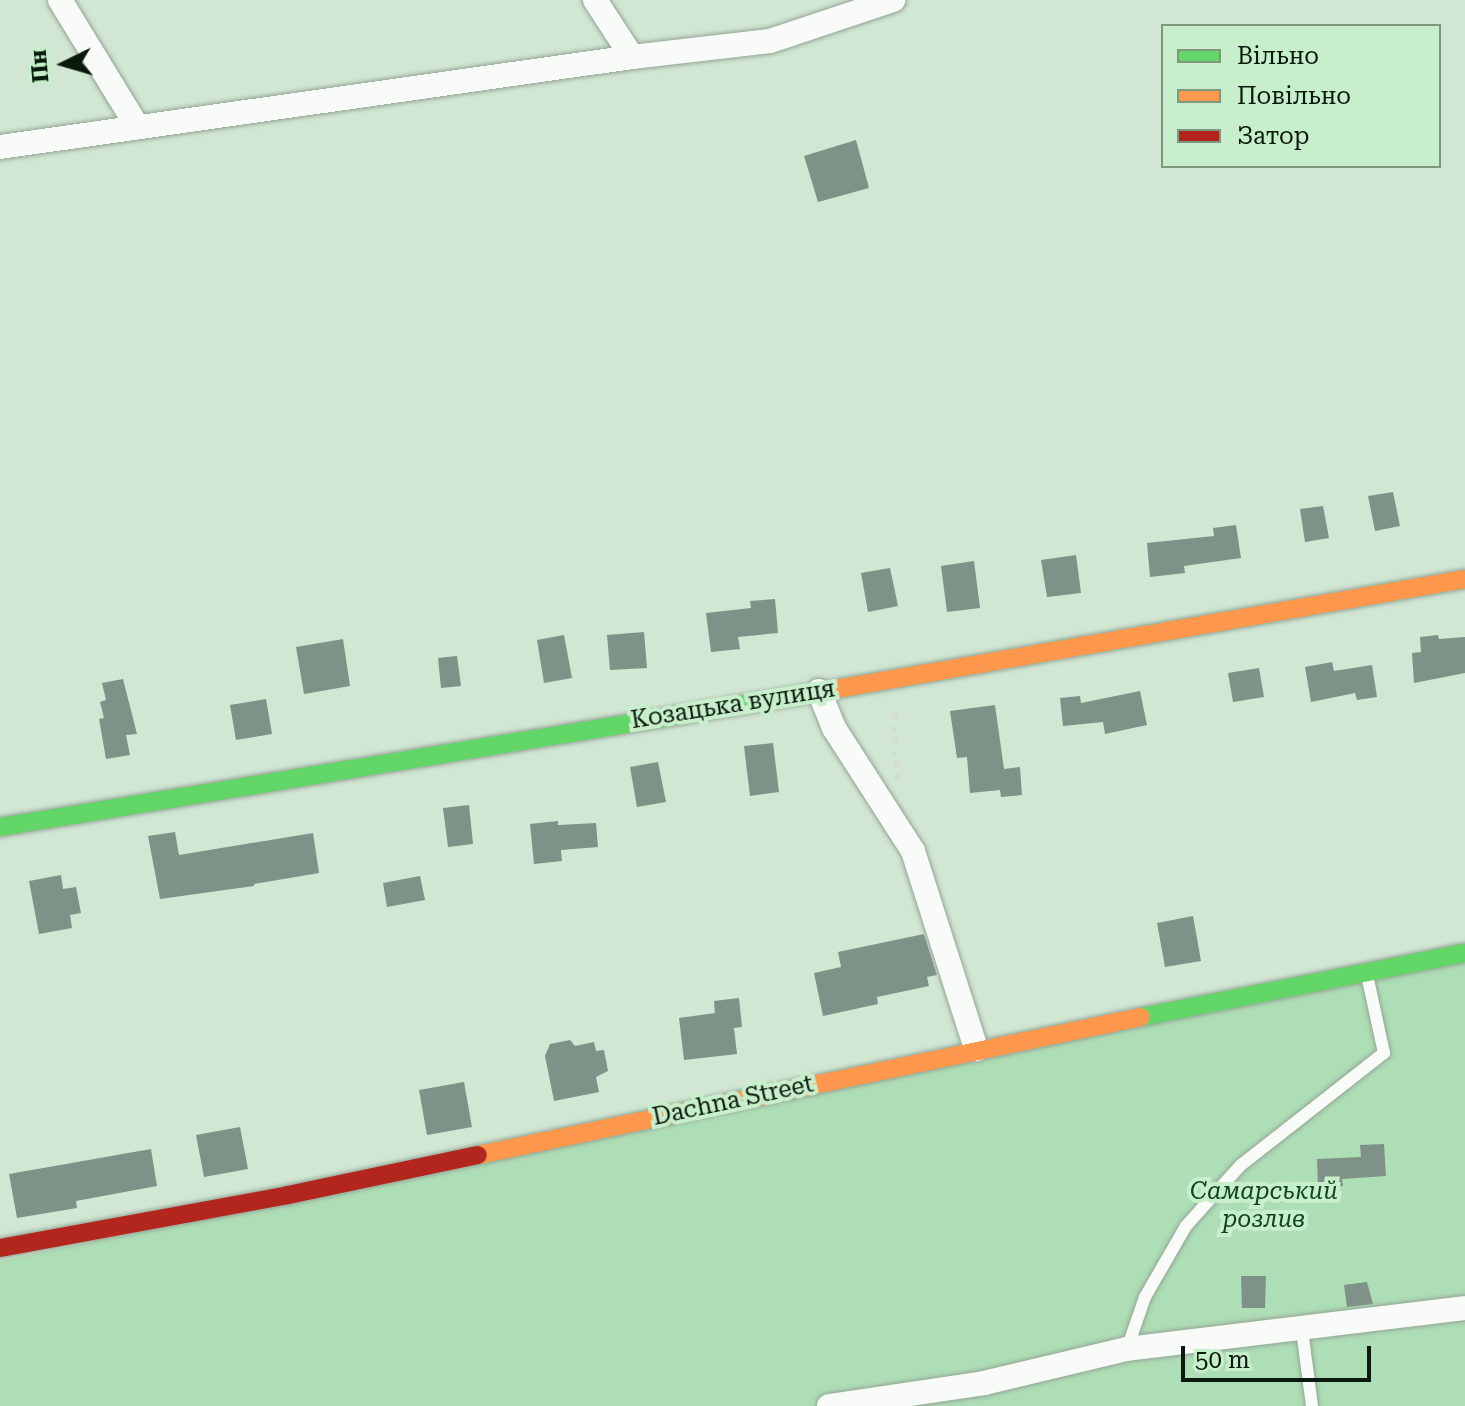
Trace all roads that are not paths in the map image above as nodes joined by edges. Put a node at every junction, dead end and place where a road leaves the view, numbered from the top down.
1 (60, 0) edge
2 (595, 0) edge
3 (893, 0) edge
4 (632, 57) junction
5 (137, 126) junction
6 (0, 147) edge
7 (1465, 579) edge
8 (819, 691) junction
9 (0, 827) edge
10 (1465, 953) edge
11 (1367, 975) junction
12 (976, 1049) junction
13 (0, 1248) edge
14 (1465, 1308) edge
15 (1302, 1330) junction
16 (1127, 1349) junction
17 (829, 1406) edge
18 (1312, 1406) edge

1 - 5 street
2 - 4 street
3 - 4 street
4 - 5 street
5 - 6 street
7 - 8 street, Козацька вулиця
8 - 9 street, Козацька вулиця
8 - 12 street
10 - 11 street, Dachna Street
11 - 12 street, Dachna Street
11 - 16 lane
12 - 13 street, Dachna Street
14 - 15 street
15 - 16 street
15 - 18 lane
16 - 17 street

